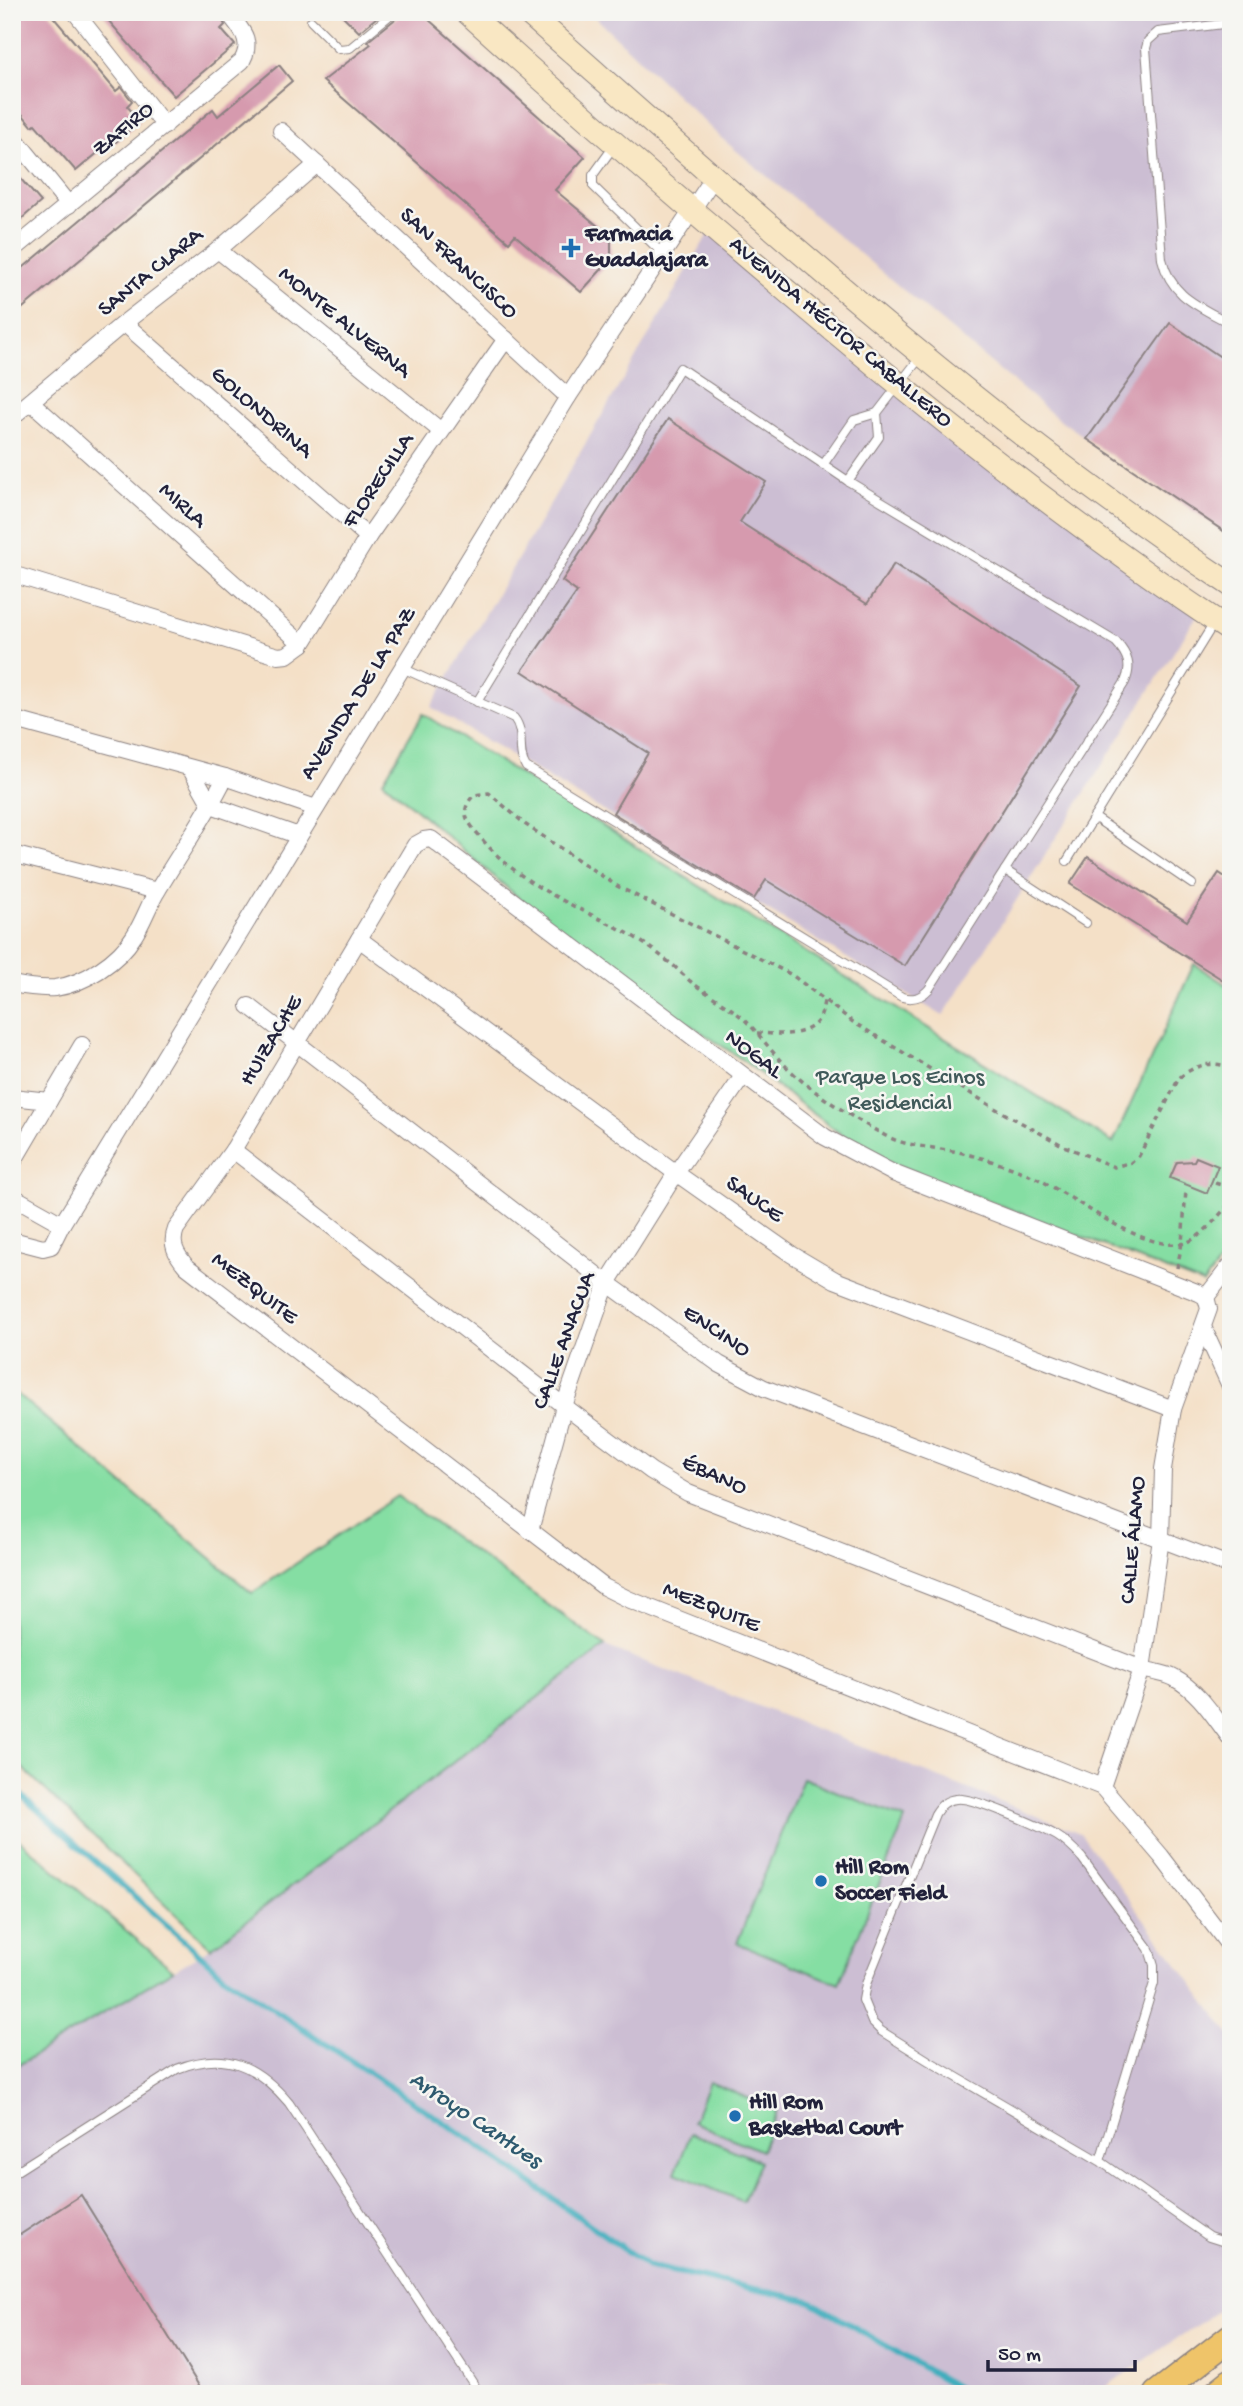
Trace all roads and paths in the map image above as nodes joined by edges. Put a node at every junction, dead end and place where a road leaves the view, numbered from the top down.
1 (75, 12) edge
2 (228, 12) edge
3 (394, 12) edge
4 (527, 12) edge
5 (476, 15) edge
6 (311, 21) dead end
7 (1231, 23) edge
8 (165, 126) junction
9 (281, 131) dead end
10 (12, 135) edge
11 (615, 143) junction
12 (317, 164) junction
13 (714, 177) junction
14 (69, 205) junction
15 (692, 211) junction
16 (218, 250) junction
17 (12, 251) edge
18 (663, 254) junction
19 (124, 323) junction
20 (1231, 324) edge
21 (506, 339) junction
22 (922, 355) junction
23 (898, 385) junction
24 (568, 397) junction
25 (31, 402) junction
26 (877, 413) junction
27 (12, 417) edge
28 (441, 431) junction
29 (823, 465) junction
30 (849, 481) junction
31 (369, 537) junction
32 (12, 574) edge
33 (1231, 585) edge
34 (1223, 626) edge
35 (299, 648) junction
36 (402, 668) junction
37 (477, 702) junction
38 (12, 719) edge
39 (190, 768) junction
40 (225, 777) junction
41 (211, 805) junction
42 (316, 808) junction
43 (1094, 817) junction
44 (299, 836) junction
45 (424, 839) joint
46 (12, 854) edge
47 (1067, 861) dead end
48 (1005, 870) junction
49 (1192, 884) dead end
50 (157, 891) junction
51 (1086, 923) dead end
52 (359, 939) junction
53 (12, 984) edge
54 (825, 998) junction
55 (249, 1006) dead end
56 (756, 1033) junction
57 (297, 1043) junction
58 (82, 1045) dead end
59 (1231, 1068) edge
60 (743, 1076) junction
61 (12, 1097) edge
62 (49, 1101) junction
63 (233, 1150) junction
64 (12, 1164) edge
65 (676, 1173) junction
66 (1215, 1183) dead end
67 (1231, 1188) edge
68 (1186, 1190) dead end
69 (12, 1196) edge
70 (1231, 1202) edge
71 (62, 1224) junction
72 (12, 1240) edge
73 (1182, 1243) junction
74 (1231, 1265) edge
75 (186, 1266) joint
76 (1175, 1273) dead end
77 (607, 1283) junction
78 (1206, 1297) junction
79 (1203, 1327) junction
80 (1231, 1388) edge
81 (564, 1406) junction
82 (1173, 1409) junction
83 (530, 1531) junction
84 (1161, 1539) junction
85 (1231, 1566) edge
86 (1142, 1669) junction
87 (1231, 1739) edge
88 (1101, 1787) junction
89 (1231, 1948) edge
90 (1100, 2161) junction
91 (12, 2174) edge
92 (1231, 2244) edge
93 (1231, 2337) edge
94 (1231, 2382) edge
95 (480, 2394) edge
96 (1157, 2394) edge
97 (1216, 2394) edge

1 - 8 street
2 - 8 street, ZAFIRO
3 - 6 lane
4 - 13 main road, AVENIDA HÉCTOR CABALLERO
5 - 11 main road, AVENIDA HÉCTOR CABALLERO
7 - 20 lane
8 - 14 street, ZAFIRO
9 - 12 street, SAN FRANCISCO
10 - 14 street
11 - 15 main road, AVENIDA HÉCTOR CABALLERO
11 - 18 lane
12 - 16 street, SANTA CLARA
12 - 21 street, SAN FRANCISCO
13 - 15 street, AVENIDA DE LA PAZ
13 - 22 main road, AVENIDA HÉCTOR CABALLERO
14 - 17 street, ZAFIRO
15 - 18 street, AVENIDA DE LA PAZ
15 - 23 main road, AVENIDA HÉCTOR CABALLERO
16 - 19 street, SANTA CLARA
16 - 28 street, MONTE ALVERNA
18 - 24 street, AVENIDA DE LA PAZ
19 - 25 street, SANTA CLARA
19 - 31 street, GOLONDRINA
21 - 24 street, SAN FRANCISCO
21 - 28 street, FLORECILLA
22 - 23 lane
22 - 33 main road, AVENIDA HÉCTOR CABALLERO
23 - 26 lane
23 - 34 main road, AVENIDA HÉCTOR CABALLERO
24 - 36 street, AVENIDA DE LA PAZ
25 - 27 street, SANTA CLARA
25 - 35 street, MIRLA
26 - 29 lane
26 - 30 lane
28 - 31 street, FLORECILLA
29 - 30 lane
29 - 37 lane
30 - 48 lane
31 - 35 street, FLORECILLA
32 - 35 street
34 - 43 lane
36 - 37 lane
36 - 42 street, AVENIDA DE LA PAZ
37 - 48 lane
38 - 39 street
39 - 40 street
39 - 41 street
40 - 41 street
40 - 42 street
41 - 44 street
41 - 50 street
42 - 44 street, AVENIDA DE LA PAZ
43 - 47 lane
43 - 49 lane
44 - 71 street, AVENIDA DE LA PAZ
45 - 52 street, HUIZACHE
45 - 60 street, NOGAL
46 - 50 street
48 - 51 lane
50 - 53 street
52 - 57 street, HUIZACHE
52 - 65 street, SAUCE
54 - 56 path
54 - 56 path
54 - 59 path
55 - 57 street, ENCINO
56 - 73 path
57 - 63 street, HUIZACHE
57 - 77 street, ENCINO
58 - 62 street
60 - 65 street, CALLE ANACUA
60 - 78 street, NOGAL
61 - 62 street
62 - 64 street
63 - 75 street, HUIZACHE
63 - 81 street, ÉBANO
65 - 77 street, CALLE ANACUA
65 - 82 street, SAUCE
66 - 67 path
68 - 73 path
69 - 71 street
70 - 73 path
71 - 72 street, AVENIDA DE LA PAZ
73 - 76 path
74 - 78 street
75 - 83 street, MEZQUITE
77 - 81 street, CALLE ANACUA
77 - 84 street, ENCINO
78 - 79 street, CALLE ÁLAMO
79 - 80 street
79 - 82 street, CALLE ÁLAMO
81 - 83 street, CALLE ANACUA
81 - 86 street, ÉBANO
82 - 84 street, CALLE ÁLAMO
83 - 88 street, MEZQUITE
84 - 85 street, ENCINO
84 - 86 street, CALLE ÁLAMO
86 - 87 street, ÉBANO
86 - 88 street, CALLE ÁLAMO
88 - 89 street, MEZQUITE
90 - 90 lane
90 - 92 lane
91 - 95 lane
93 - 96 main road
94 - 97 main road

